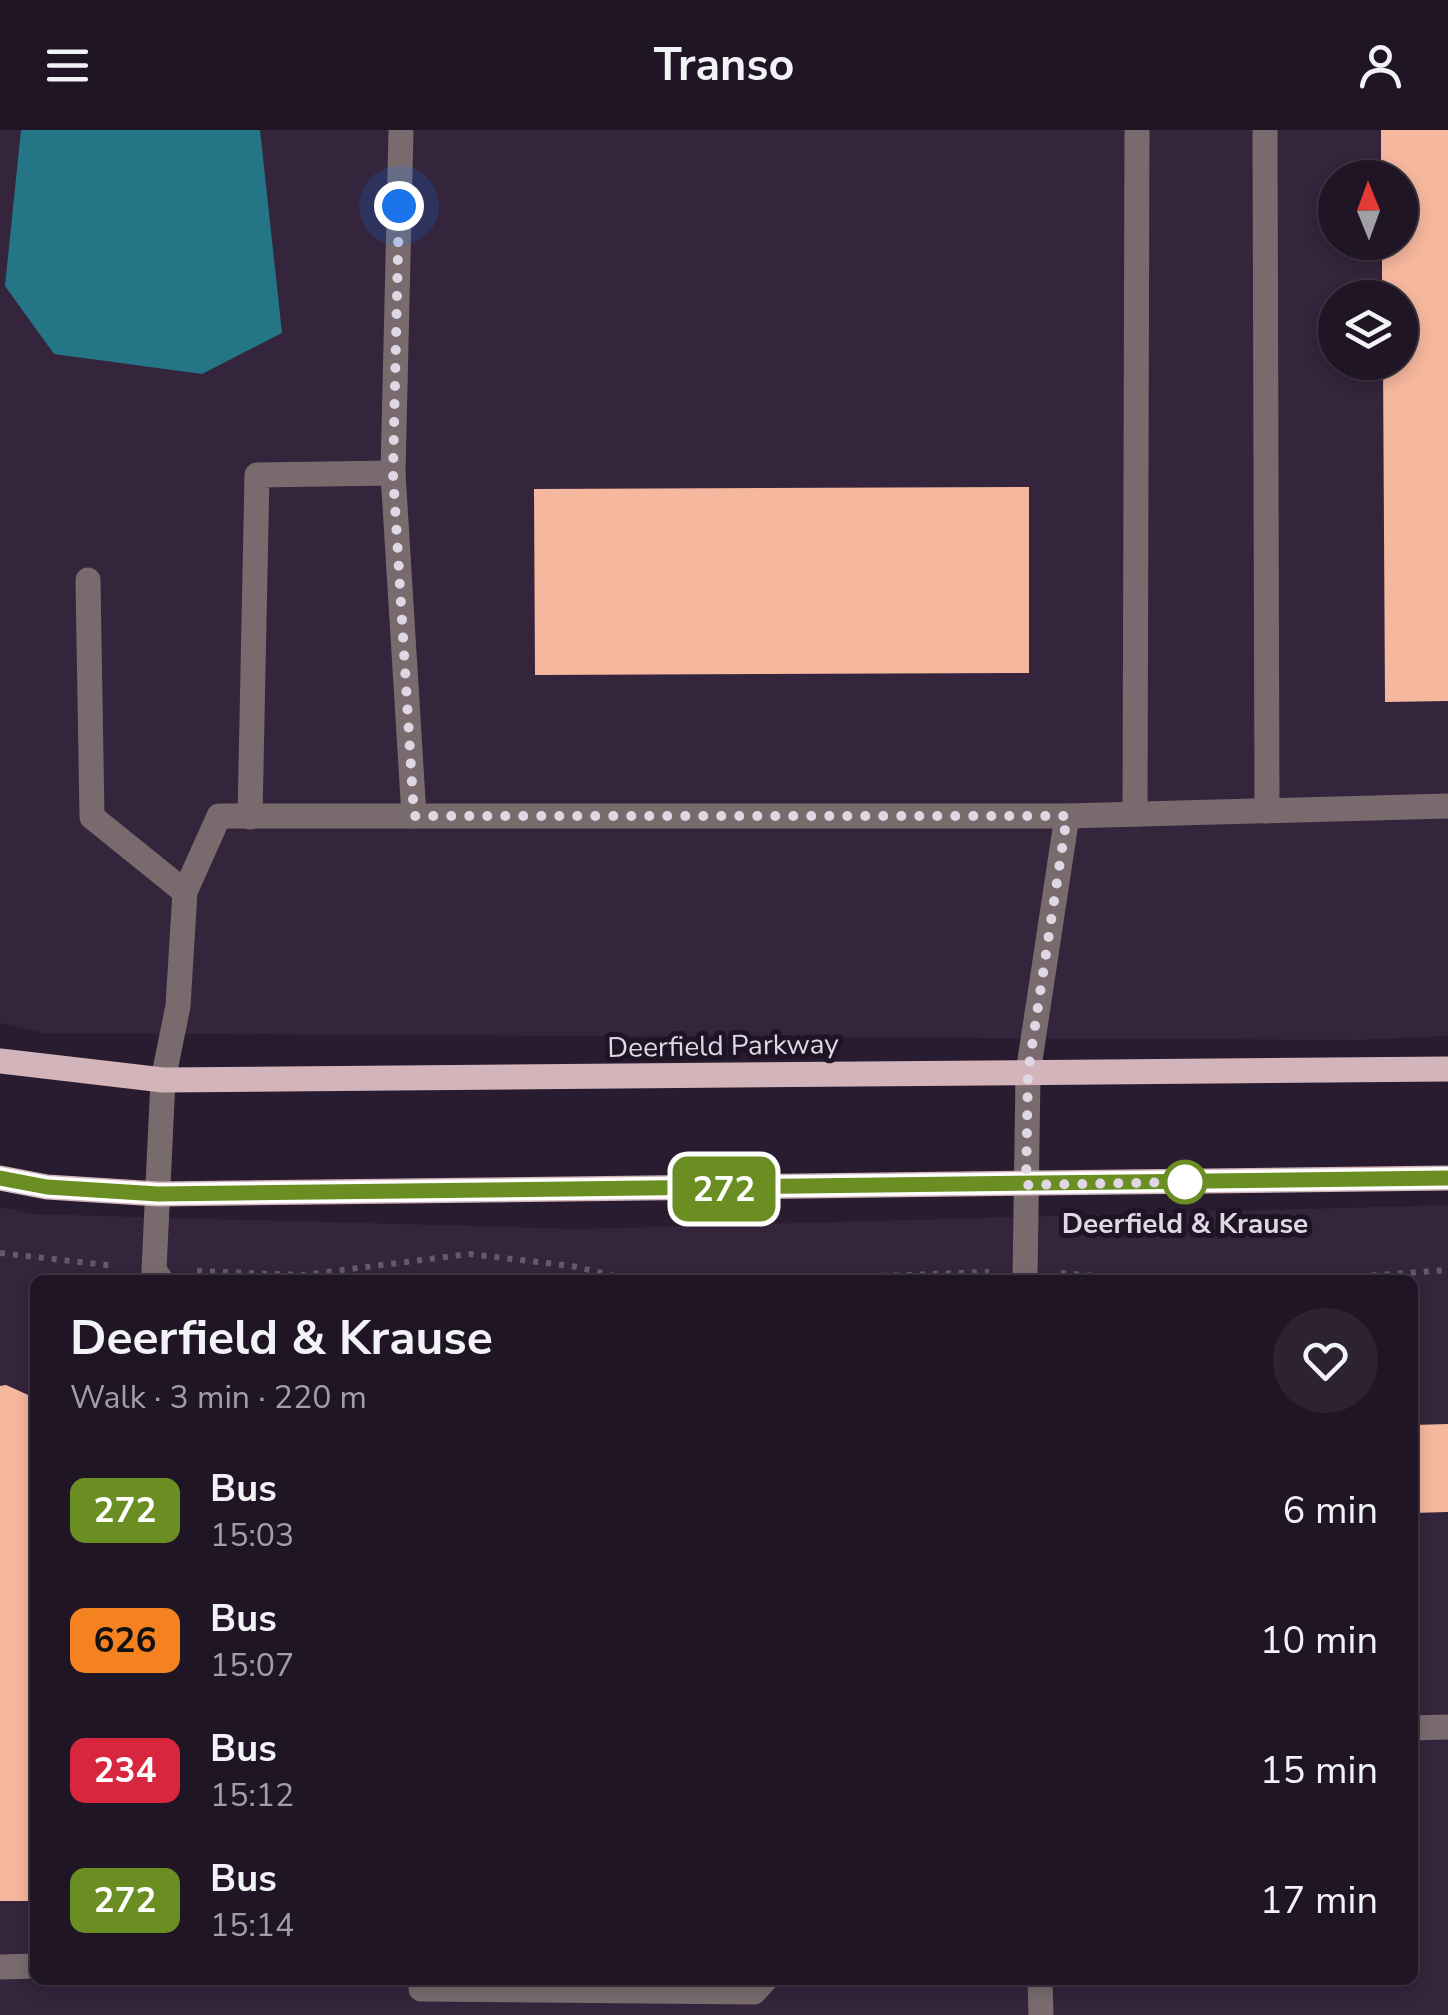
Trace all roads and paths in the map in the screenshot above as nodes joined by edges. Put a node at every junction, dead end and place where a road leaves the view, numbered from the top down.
1 (401, 130) edge
2 (1137, 130) edge
3 (1265, 130) edge
4 (393, 473) junction
5 (88, 580) dead end
6 (1448, 806) edge
7 (1267, 810) junction
8 (1134, 814) junction
9 (414, 816) junction
10 (1067, 816) junction
11 (250, 817) junction
12 (184, 892) junction
13 (0, 1061) edge
14 (1448, 1069) edge
15 (1028, 1072) junction
16 (163, 1080) junction
17 (0, 1178) edge
18 (1448, 1178) edge
19 (1026, 1185) junction
20 (158, 1194) junction
21 (0, 1253) edge
22 (1448, 1270) edge
23 (158, 1275) edge
24 (304, 1275) edge
25 (304, 1275) edge
26 (611, 1275) edge
27 (1025, 1275) edge
28 (1378, 1275) edge
29 (1448, 1727) edge
30 (1418, 1728) edge
31 (30, 1966) edge
32 (0, 1967) edge
33 (760, 1985) edge
34 (1040, 1985) edge
35 (422, 1989) dead end
36 (1040, 2015) edge

1 - 4 street
2 - 8 street
3 - 7 street
4 - 9 street
4 - 11 street
5 - 12 street
6 - 7 street
7 - 8 street
8 - 10 street
9 - 10 street
9 - 11 street
10 - 15 street
11 - 12 street
12 - 16 street
13 - 16 main road, Deerfield Parkway
14 - 15 main road, Deerfield Parkway
15 - 16 main road, Deerfield Parkway
15 - 19 street
16 - 20 street
17 - 20 main road
18 - 19 main road
19 - 20 main road
19 - 27 street
20 - 23 street
21 - 23 path
22 - 28 path
23 - 25 path
24 - 26 path
29 - 30 street
31 - 32 street
33 - 35 street
34 - 36 street

